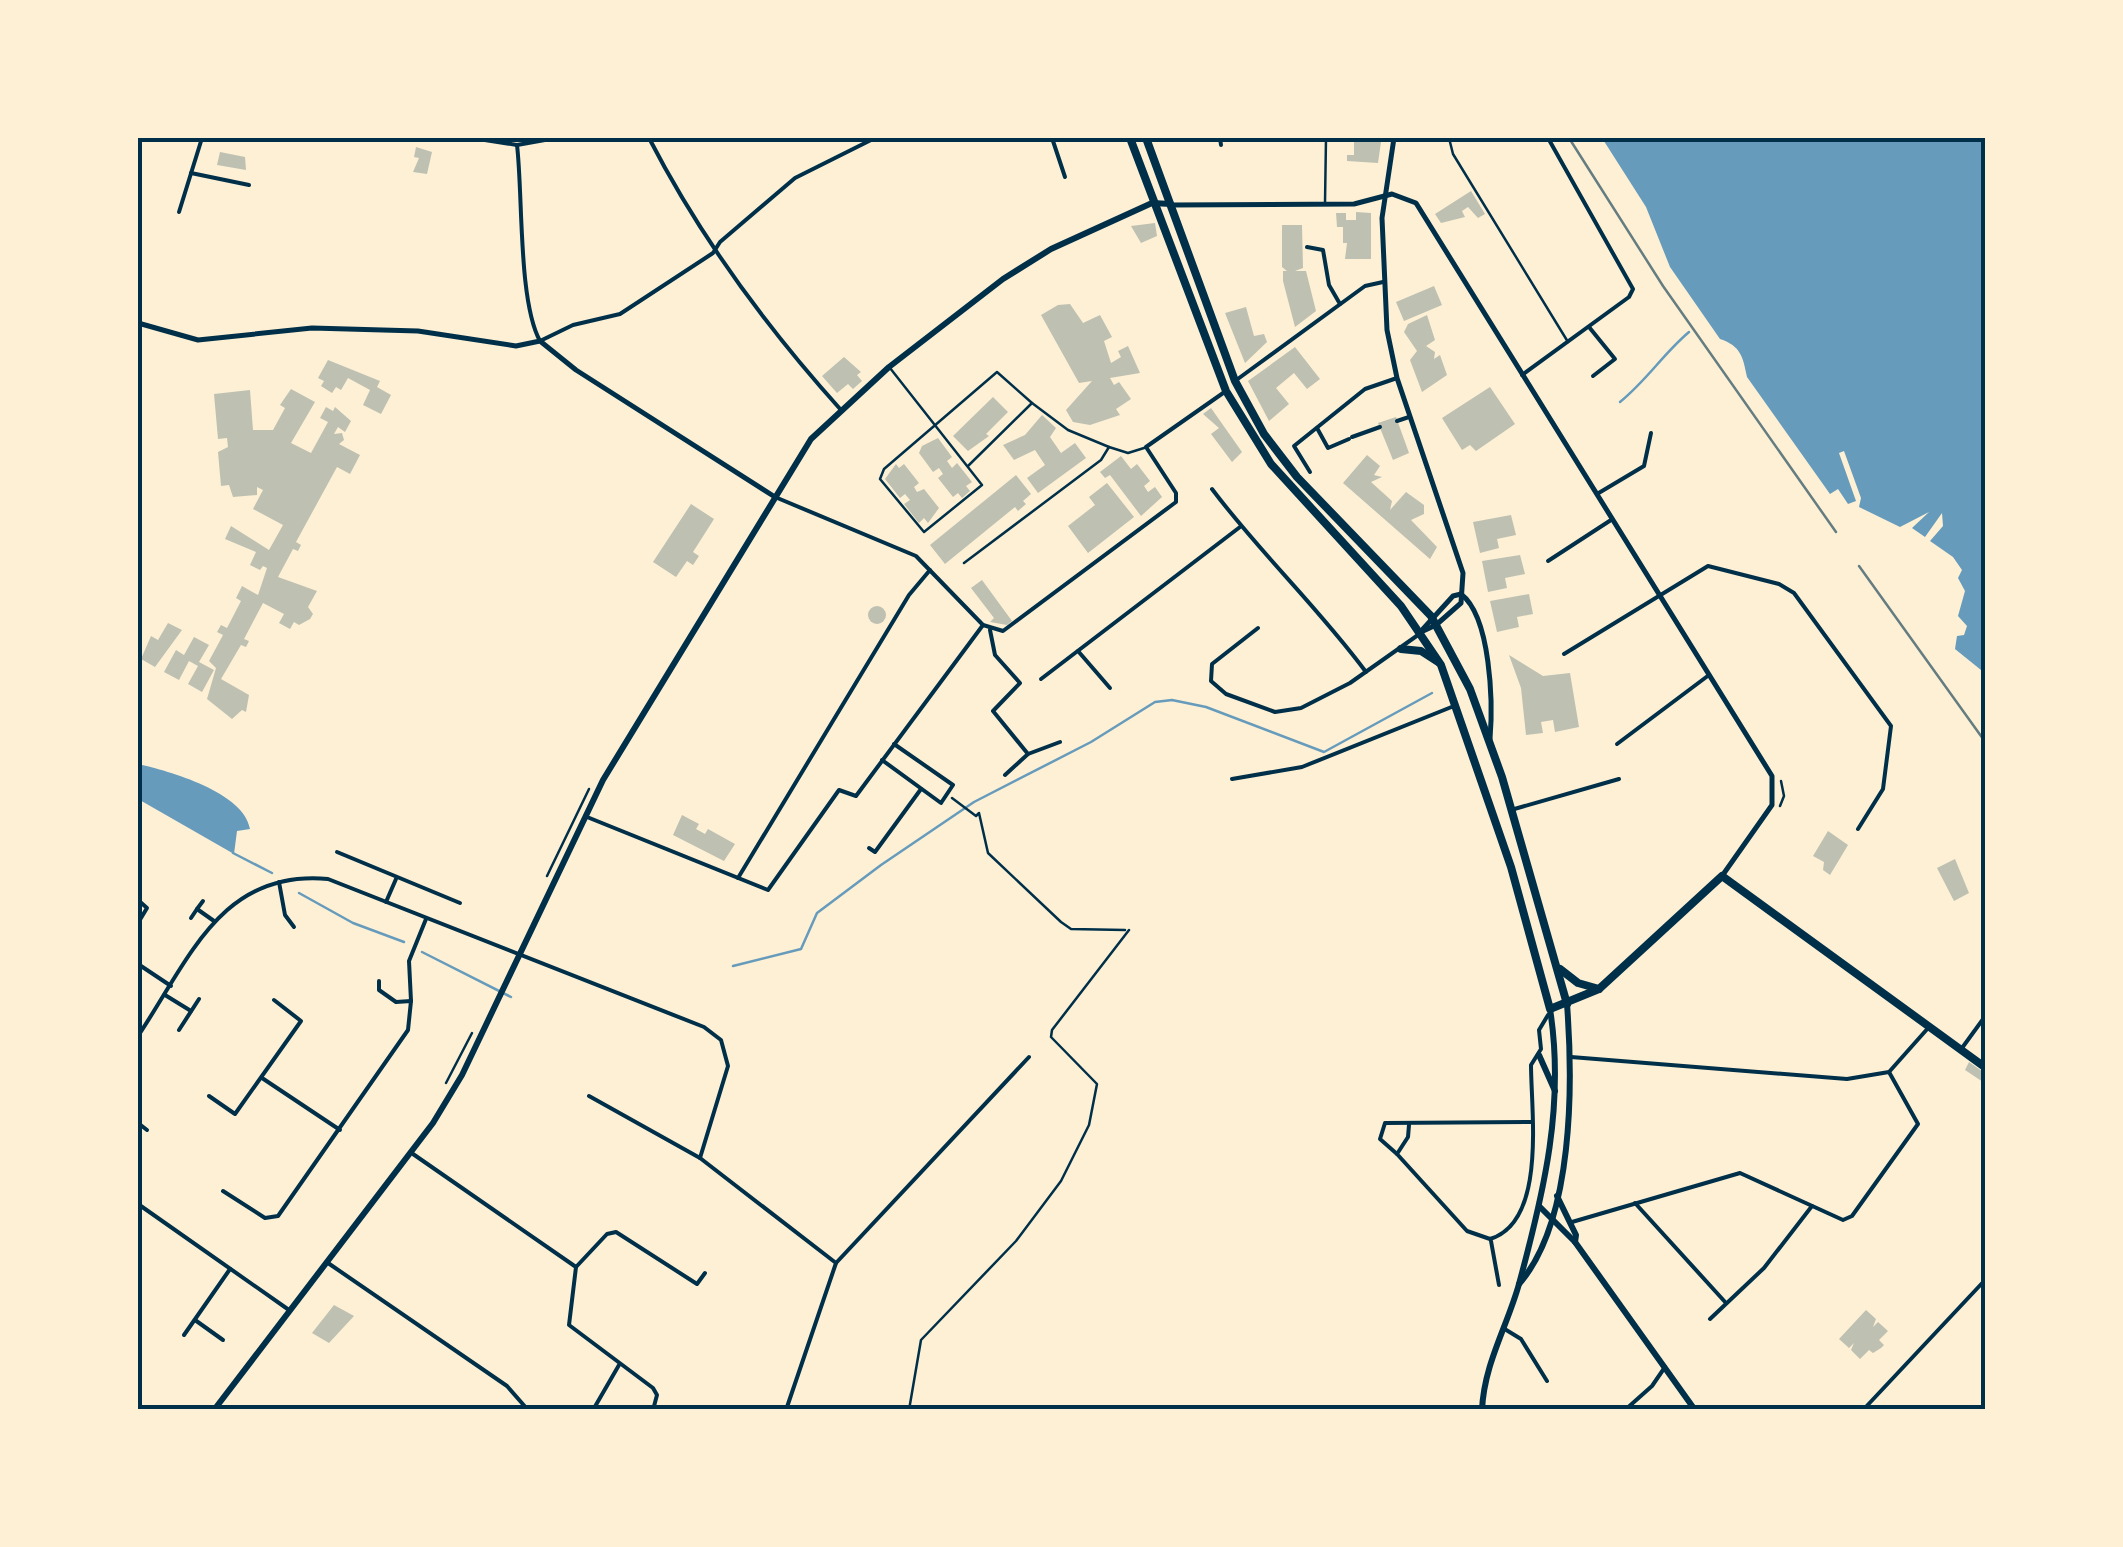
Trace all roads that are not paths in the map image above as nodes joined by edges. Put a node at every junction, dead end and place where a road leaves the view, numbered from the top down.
1 (202, 138) edge
2 (472, 138) edge
3 (556, 138) edge
4 (649, 138) edge
5 (875, 138) edge
6 (1052, 138) edge
7 (1130, 138) edge
8 (1146, 138) edge
9 (1220, 138) edge
10 (1326, 138) edge
11 (1394, 138) edge
12 (1449, 138) edge
13 (1548, 138) edge
14 (856, 141) edge
15 (517, 145) junction
16 (1222, 145) dead end
17 (191, 173) junction
18 (1065, 176) dead end
19 (249, 185) dead end
20 (1385, 198) junction
21 (1154, 202) junction
22 (1172, 204) junction
23 (1325, 204) junction
24 (179, 212) dead end
25 (716, 247) junction
26 (1308, 247) dead end
27 (1384, 282) junction
28 (1340, 304) junction
29 (138, 323) edge
30 (1589, 326) junction
31 (540, 341) junction
32 (1568, 342) junction
33 (888, 366) junction
34 (1522, 375) junction
35 (1592, 376) dead end
36 (1397, 378) junction
37 (1235, 381) junction
38 (1226, 391) junction
39 (1032, 403) junction
40 (841, 410) junction
41 (1409, 416) junction
42 (1397, 421) dead end
43 (1317, 428) junction
44 (1380, 428) dead end
45 (936, 429) junction
46 (1651, 433) dead end
47 (1109, 447) junction
48 (1146, 447) junction
49 (966, 467) junction
50 (1310, 472) dead end
51 (1212, 489) dead end
52 (1597, 494) junction
53 (775, 497) junction
54 (1612, 520) junction
55 (1240, 527) junction
56 (1548, 561) dead end
57 (964, 563) dead end
58 (930, 570) junction
59 (1461, 594) junction
60 (1660, 595) junction
61 (1431, 616) junction
62 (983, 625) junction
63 (1436, 625) junction
64 (1258, 628) dead end
65 (990, 630) junction
66 (1421, 632) junction
67 (1401, 648) junction
68 (1078, 651) junction
69 (1564, 654) dead end
70 (1441, 665) junction
71 (1366, 672) junction
72 (1710, 675) junction
73 (1041, 679) dead end
74 (1110, 688) dead end
75 (1458, 705) junction
76 (1060, 742) dead end
77 (1489, 742) junction
78 (894, 744) junction
79 (1617, 744) dead end
80 (1028, 754) junction
81 (882, 760) junction
82 (1005, 775) dead end
83 (1232, 779) dead end
84 (1619, 779) dead end
85 (921, 789) junction
86 (1511, 810) junction
87 (584, 816) junction
88 (1858, 828) dead end
89 (870, 848) dead end
90 (336, 852) dead end
91 (1722, 876) junction
92 (396, 877) junction
93 (738, 878) junction
94 (278, 882) junction
95 (138, 900) edge
96 (203, 901) dead end
97 (386, 902) junction
98 (460, 903) dead end
99 (197, 909) junction
100 (191, 918) dead end
101 (426, 919) junction
102 (214, 921) junction
103 (138, 923) edge
104 (294, 926) dead end
105 (516, 957) junction
106 (138, 964) edge
107 (1558, 968) junction
108 (379, 981) dead end
109 (171, 986) junction
110 (1600, 989) junction
111 (165, 995) junction
112 (199, 999) dead end
113 (274, 1000) dead end
114 (411, 1001) junction
115 (1567, 1004) junction
116 (1550, 1009) junction
117 (191, 1011) junction
118 (1986, 1015) edge
119 (1929, 1027) junction
120 (179, 1030) dead end
121 (138, 1036) edge
122 (1960, 1050) junction
123 (1538, 1055) junction
124 (1571, 1056) junction
125 (1029, 1057) dead end
126 (1986, 1068) edge
127 (1890, 1072) junction
128 (262, 1078) junction
129 (1556, 1092) junction
130 (210, 1096) dead end
131 (589, 1096) dead end
132 (1532, 1122) junction
133 (138, 1123) edge
134 (1408, 1125) junction
135 (147, 1130) dead end
136 (340, 1130) junction
137 (413, 1154) junction
138 (1397, 1154) junction
139 (700, 1158) junction
140 (224, 1191) dead end
141 (1556, 1194) junction
142 (138, 1204) edge
143 (1540, 1204) junction
144 (1635, 1204) junction
145 (1812, 1206) junction
146 (143, 1208) junction
147 (138, 1217) edge
148 (1552, 1218) junction
149 (1568, 1220) junction
150 (1490, 1239) junction
151 (1575, 1242) junction
152 (328, 1263) junction
153 (836, 1263) junction
154 (576, 1268) junction
155 (230, 1269) junction
156 (704, 1273) dead end
157 (1986, 1279) edge
158 (1518, 1284) junction
159 (1499, 1285) dead end
160 (1726, 1303) junction
161 (291, 1311) junction
162 (1710, 1319) dead end
163 (195, 1320) junction
164 (1502, 1328) junction
165 (184, 1335) dead end
166 (223, 1340) dead end
167 (619, 1365) junction
168 (1664, 1367) junction
169 (1548, 1381) dead end
170 (214, 1410) edge
171 (528, 1410) edge
172 (593, 1410) edge
173 (652, 1410) edge
174 (786, 1410) edge
175 (1482, 1410) edge
176 (1625, 1410) edge
177 (1695, 1410) edge
178 (1862, 1410) edge

1 - 17 street
2 - 15 street
3 - 15 street
4 - 25 street
5 - 14 street
6 - 18 street
7 - 21 highway
8 - 22 highway
9 - 16 street
10 - 23 lane
11 - 20 street
12 - 32 lane
13 - 30 street
14 - 25 street
15 - 31 street
17 - 19 street
17 - 24 street
20 - 23 street
20 - 27 street
20 - 34 street
21 - 22 main road
21 - 33 main road
21 - 38 highway
22 - 23 street
22 - 37 highway
25 - 31 street
25 - 40 street
26 - 28 street
27 - 28 street
27 - 36 street
28 - 37 street
29 - 31 street
30 - 32 street
30 - 35 street
31 - 53 street
32 - 34 street
33 - 40 main road
33 - 45 lane
34 - 52 street
36 - 41 street
36 - 43 street
37 - 61 highway
38 - 48 street
38 - 66 highway
39 - 45 lane
39 - 47 lane
39 - 49 lane
40 - 53 main road
41 - 42 street
41 - 59 street
43 - 44 street
43 - 50 street
45 - 49 lane
45 - 49 lane
46 - 52 street
47 - 48 lane
47 - 57 lane
48 - 65 street
51 - 55 street
52 - 54 street
53 - 58 street
53 - 87 main road
54 - 56 street
54 - 60 street
55 - 68 street
55 - 71 street
58 - 62 street
58 - 93 street
59 - 61 street
59 - 63 street
59 - 77 street
60 - 69 street
60 - 72 street
60 - 88 street
61 - 63 highway
61 - 66 street
62 - 65 street
62 - 78 street
63 - 66 street
63 - 77 highway
64 - 71 street
65 - 80 street
66 - 67 street
66 - 70 highway
67 - 70 highway
67 - 71 street
68 - 73 street
68 - 74 street
70 - 75 highway
72 - 79 street
72 - 91 street
75 - 83 street
75 - 116 highway
76 - 80 street
77 - 86 highway
78 - 81 street
78 - 85 street
80 - 82 street
81 - 85 street
81 - 93 street
84 - 86 street
85 - 89 street
86 - 107 highway
87 - 93 street
87 - 105 main road
90 - 92 street
91 - 110 highway
91 - 119 highway
92 - 97 street
92 - 98 street
94 - 97 street
94 - 102 street
94 - 104 street
95 - 103 street
96 - 99 street
97 - 101 street
99 - 100 street
99 - 102 street
101 - 105 street
101 - 114 street
102 - 109 street
105 - 137 main road
105 - 139 street
106 - 109 street
107 - 110 highway
107 - 115 highway
108 - 114 street
109 - 111 street
110 - 115 highway
111 - 117 street
111 - 121 street
112 - 117 street
113 - 128 street
114 - 136 street
115 - 116 highway
115 - 124 main road
116 - 123 street
116 - 129 main road
117 - 120 street
118 - 122 street
119 - 122 highway
119 - 127 street
122 - 126 highway
123 - 129 main road
123 - 132 street
124 - 127 street
124 - 141 main road
125 - 153 street
127 - 145 street
128 - 130 street
128 - 136 street
129 - 143 main road
131 - 139 street
132 - 134 street
132 - 150 street
133 - 135 street
134 - 138 street
134 - 138 street
136 - 140 street
137 - 152 main road
137 - 154 street
138 - 150 street
139 - 153 street
141 - 148 main road
141 - 149 main road
142 - 146 street
143 - 148 main road
143 - 158 main road
144 - 145 street
144 - 149 street
144 - 160 street
145 - 160 street
146 - 147 street
146 - 155 street
148 - 151 main road
148 - 158 main road
149 - 151 main road
150 - 159 street
151 - 168 main road
152 - 161 main road
152 - 171 street
153 - 174 street
154 - 156 street
154 - 167 street
155 - 161 street
155 - 163 street
157 - 178 street
158 - 164 main road
160 - 162 street
161 - 170 main road
163 - 165 street
163 - 166 street
164 - 169 street
164 - 175 main road
167 - 172 street
167 - 173 street
168 - 176 street
168 - 177 main road

